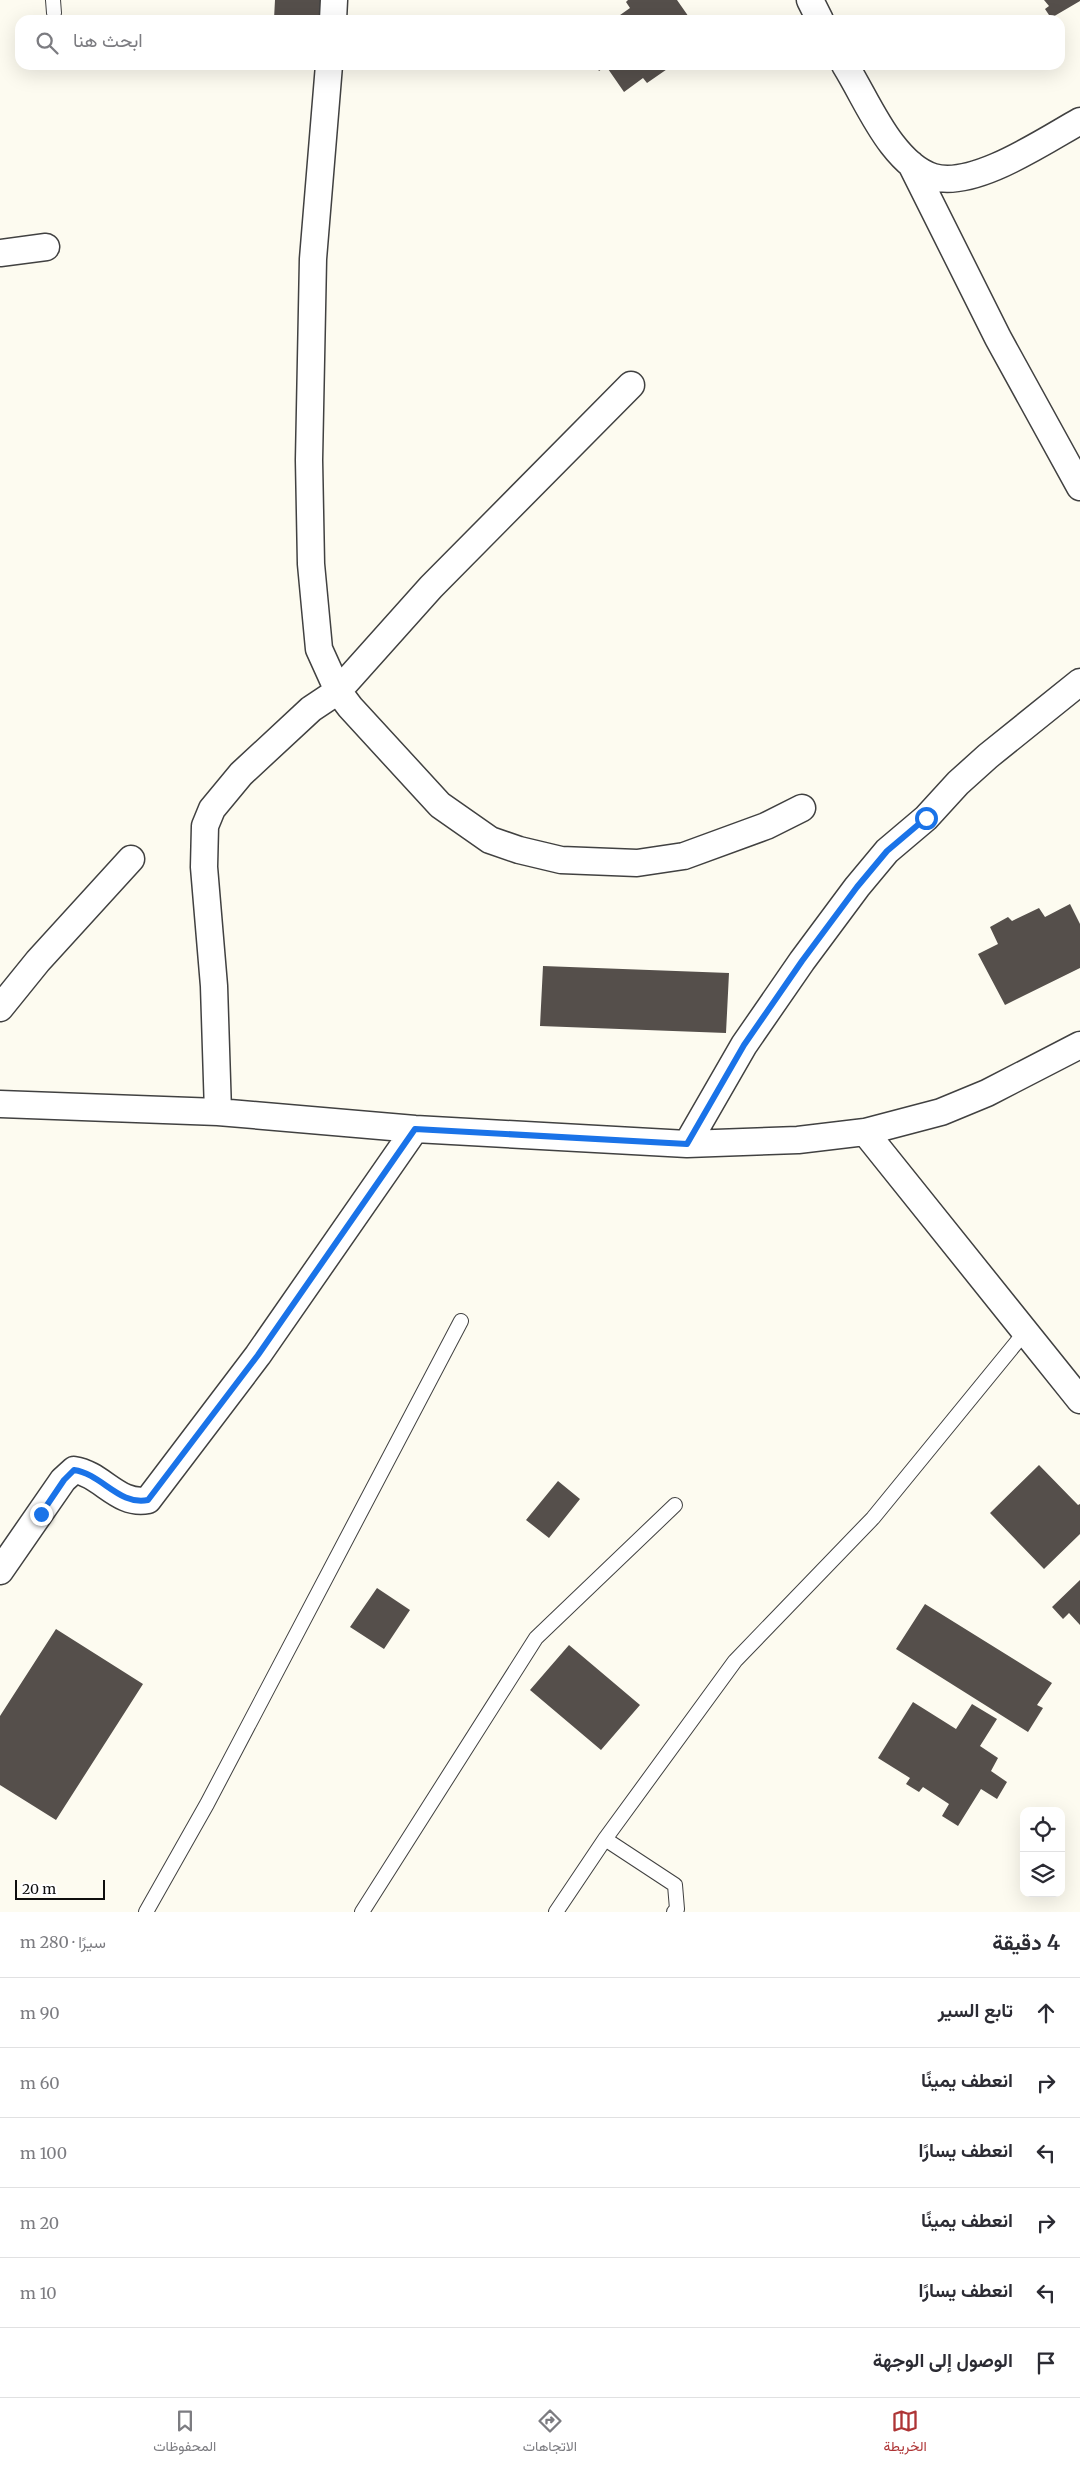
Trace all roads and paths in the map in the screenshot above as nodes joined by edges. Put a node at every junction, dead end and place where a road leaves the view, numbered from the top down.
1 (334, 0) edge
2 (810, 0) edge
3 (333, 15) edge
4 (818, 15) edge
5 (329, 70) edge
6 (849, 70) edge
7 (1080, 121) edge
8 (911, 164) junction
9 (46, 247) dead end
10 (0, 253) edge
11 (631, 385) dead end
12 (1080, 487) edge
13 (1080, 682) edge
14 (338, 691) junction
15 (802, 808) dead end
16 (131, 859) dead end
17 (0, 1008) edge
18 (1080, 1045) edge
19 (0, 1104) edge
20 (218, 1112) junction
21 (415, 1129) junction
22 (865, 1132) junction
23 (687, 1144) junction
24 (461, 1321) dead end
25 (1025, 1332) junction
26 (1080, 1400) edge
27 (675, 1504) dead end
28 (0, 1571) edge
29 (605, 1839) junction
30 (146, 1912) edge
31 (362, 1912) edge
32 (556, 1912) edge
33 (674, 1912) edge

1 - 3 street
2 - 4 street
5 - 14 street
6 - 8 street
7 - 8 street
8 - 12 street
9 - 10 street
11 - 14 street
13 - 23 street
14 - 15 street
14 - 20 street
16 - 17 street
18 - 22 street
19 - 20 street
20 - 21 street
21 - 23 street
21 - 28 street
22 - 23 street
22 - 25 street
24 - 30 lane
25 - 26 street
25 - 29 lane
27 - 31 lane
29 - 32 lane
29 - 33 lane

